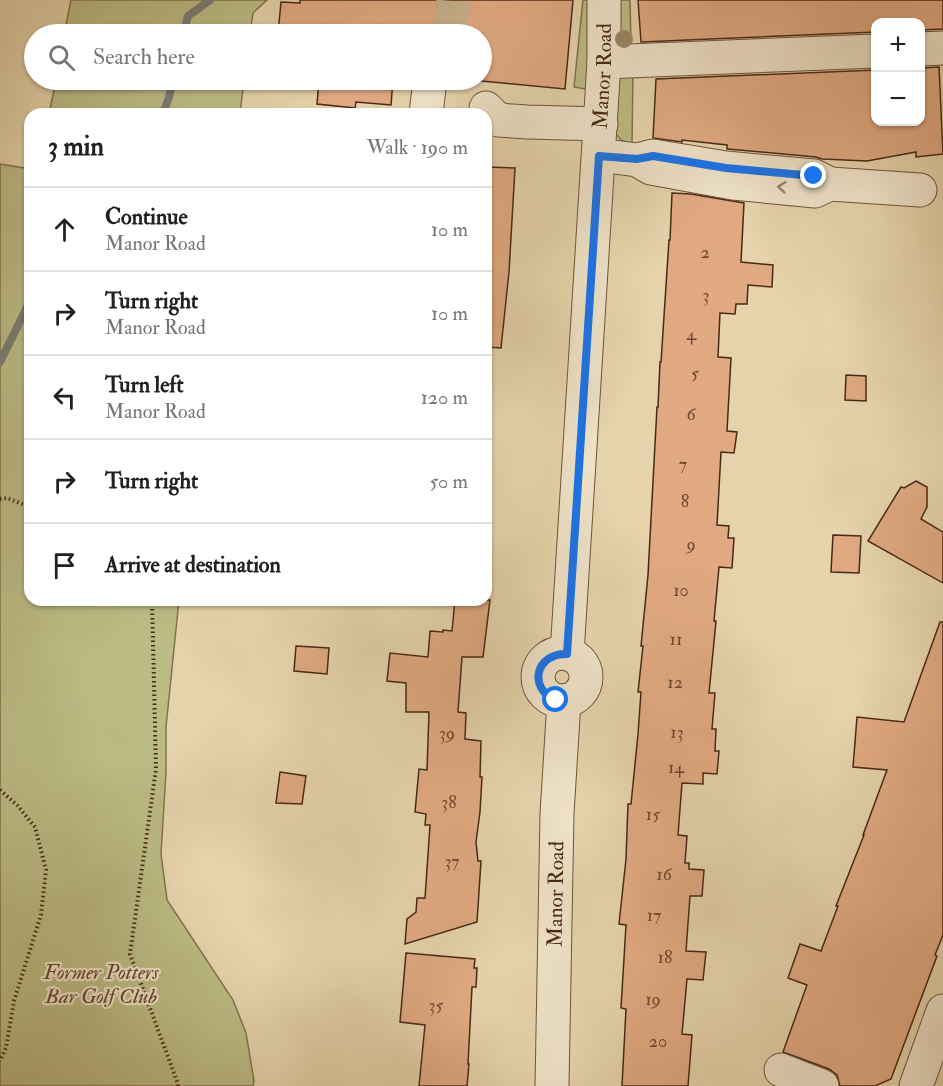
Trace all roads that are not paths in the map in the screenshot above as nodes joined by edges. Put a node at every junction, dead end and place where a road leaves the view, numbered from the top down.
1 (604, 0) edge
2 (943, 48) edge
3 (925, 49) edge
4 (871, 51) edge
5 (604, 62) junction
6 (429, 90) edge
7 (427, 108) edge
8 (492, 114) edge
9 (601, 124) junction
10 (599, 156) junction
11 (920, 190) dead end
12 (943, 1011) edge
13 (781, 1070) dead end
14 (552, 1086) edge
15 (822, 1086) edge
16 (916, 1086) edge

1 - 5 street, Manor Road
2 - 3 street
4 - 5 street
5 - 9 street, Manor Road
6 - 7 street
8 - 9 street
9 - 10 street, Manor Road
10 - 11 street
10 - 14 street, Manor Road
12 - 16 street
13 - 15 street

